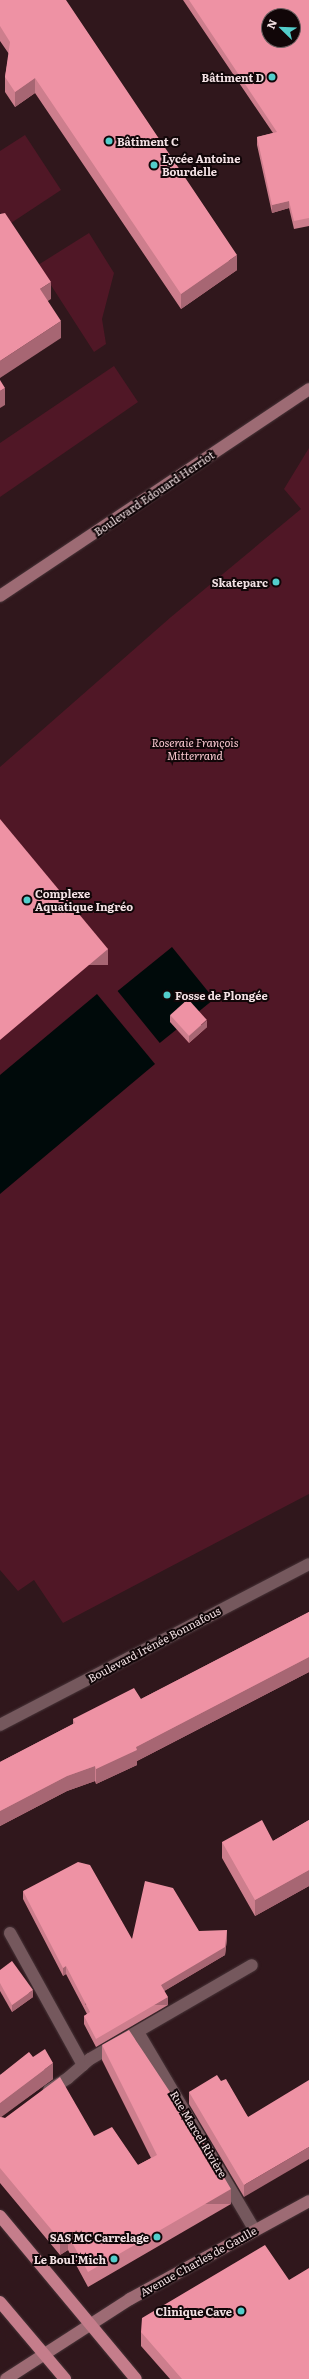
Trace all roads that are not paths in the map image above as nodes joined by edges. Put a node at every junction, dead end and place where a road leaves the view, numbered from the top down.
1 (309, 389) edge
2 (0, 596) edge
3 (309, 1564) edge
4 (0, 1725) edge
5 (10, 1933) dead end
6 (252, 1965) dead end
7 (140, 2036) junction
8 (83, 2065) junction
9 (36, 2098) edge
10 (309, 2201) edge
11 (0, 2216) edge
12 (254, 2229) junction
13 (0, 2302) edge
14 (89, 2323) junction
15 (45, 2355) junction
16 (6, 2379) edge
17 (65, 2379) edge
18 (136, 2379) edge

1 - 2 main road, Boulevard Edouard Herriot
3 - 4 street, Boulevard Irénée Bonnafous
5 - 8 street
6 - 7 street
7 - 8 street
7 - 12 street, Rue Marcel Rivière
8 - 9 street
10 - 12 main road, Avenue Charles de Gaulle
11 - 14 main road
12 - 14 main road, Avenue Charles de Gaulle
13 - 15 main road
14 - 15 main road, Avenue Charles de Gaulle
14 - 18 main road
15 - 16 main road, Avenue Charles de Gaulle
15 - 17 main road

